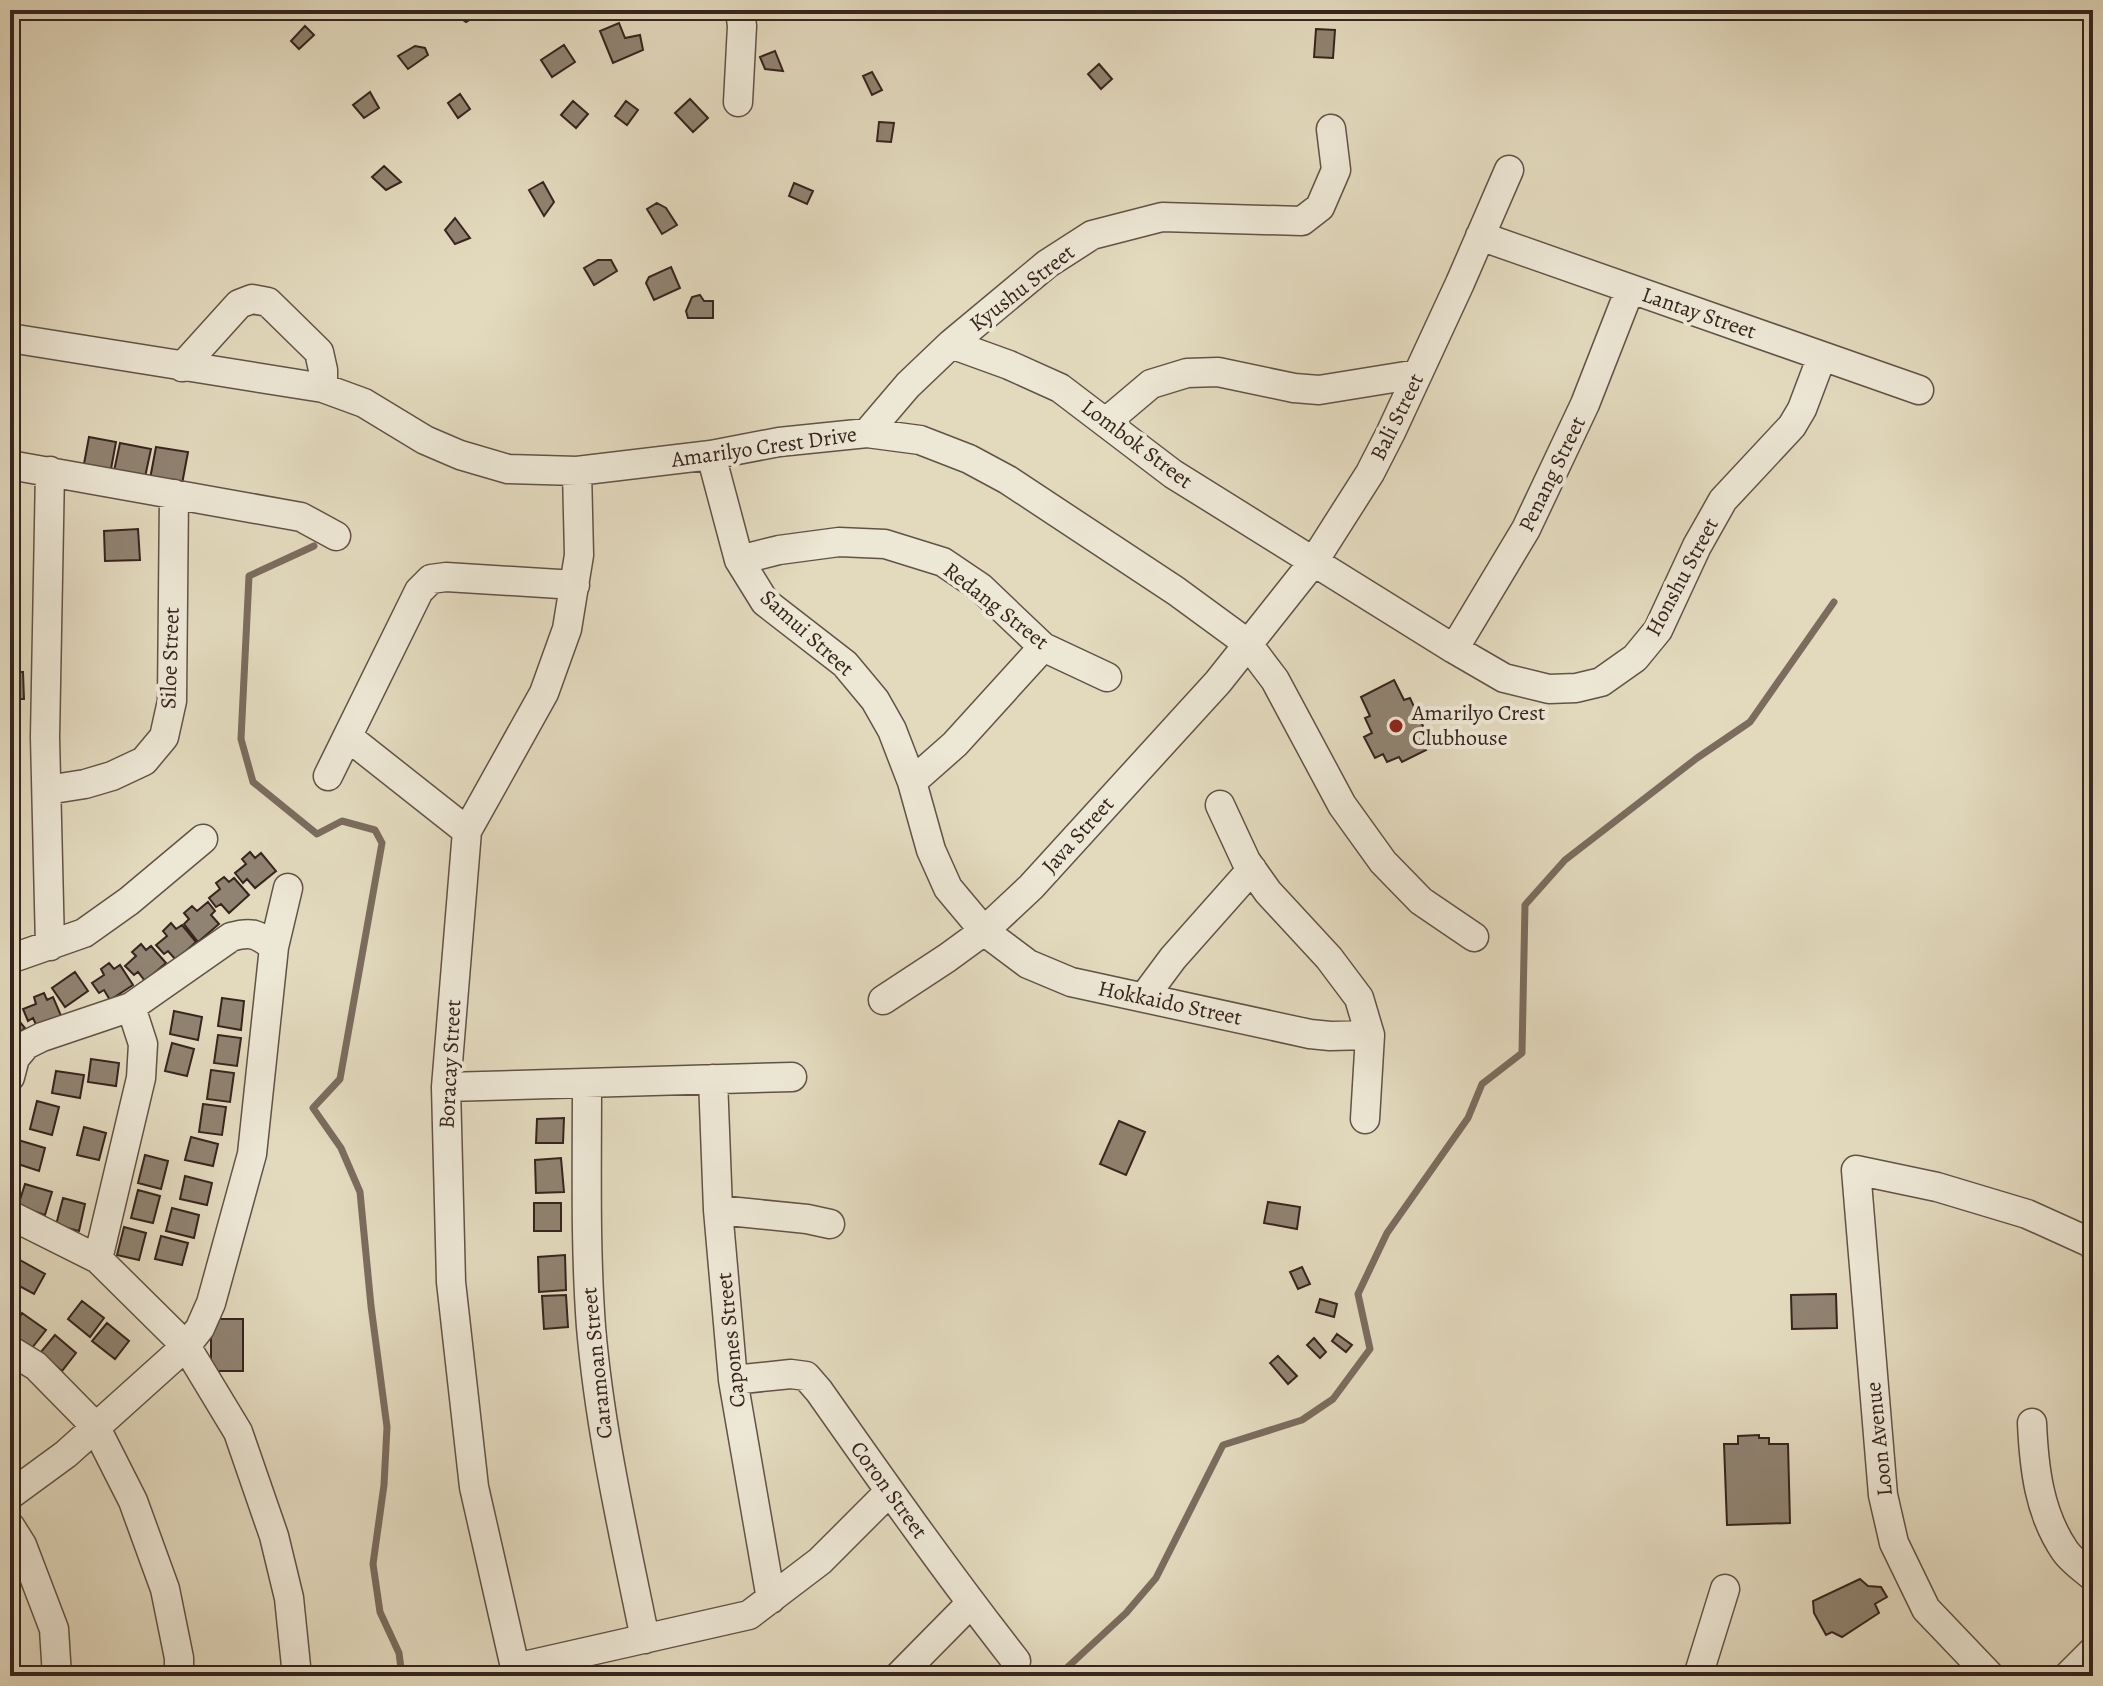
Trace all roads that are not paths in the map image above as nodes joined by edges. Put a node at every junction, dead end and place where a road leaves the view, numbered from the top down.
1 (740, 10) edge
2 (738, 102) dead end
3 (1331, 129) dead end
4 (1509, 170) dead end
5 (1480, 236) junction
6 (1630, 289) junction
7 (10, 338) edge
8 (951, 344) junction
9 (1822, 356) junction
10 (182, 367) junction
11 (1418, 374) junction
12 (323, 388) junction
13 (1919, 390) dead end
14 (1106, 422) junction
15 (867, 433) junction
16 (711, 455) junction
17 (10, 465) edge
18 (50, 471) junction
19 (577, 471) junction
20 (174, 494) junction
21 (336, 536) dead end
22 (739, 560) junction
23 (1314, 561) junction
24 (575, 585) junction
25 (1247, 643) junction
26 (1043, 647) junction
27 (1454, 649) junction
28 (1107, 677) dead end
29 (348, 737) junction
30 (328, 776) dead end
31 (912, 782) junction
32 (47, 790) junction
33 (1220, 805) dead end
34 (467, 831) junction
35 (203, 839) dead end
36 (1252, 869) junction
37 (288, 888) dead end
38 (984, 931) junction
39 (1474, 937) dead end
40 (50, 946) junction
41 (274, 947) junction
42 (10, 959) edge
43 (1144, 997) junction
44 (883, 1000) dead end
45 (131, 1007) junction
46 (1370, 1035) junction
47 (10, 1077) edge
48 (792, 1077) dead end
49 (713, 1079) junction
50 (587, 1083) junction
51 (446, 1087) junction
52 (1365, 1119) dead end
53 (718, 1210) junction
54 (10, 1215) edge
55 (830, 1224) dead end
56 (2093, 1246) edge
57 (98, 1259) junction
58 (186, 1346) junction
59 (10, 1350) edge
60 (733, 1380) junction
61 (2032, 1423) dead end
62 (95, 1426) junction
63 (889, 1492) junction
64 (10, 1495) edge
65 (10, 1526) edge
66 (2093, 1577) edge
67 (1725, 1589) dead end
68 (771, 1599) junction
69 (971, 1603) junction
70 (645, 1639) junction
71 (2093, 1651) edge
72 (1016, 1661) dead end
73 (516, 1672) edge
74 (57, 1676) edge
75 (179, 1676) edge
76 (297, 1676) edge
77 (899, 1676) edge
78 (1698, 1676) edge
79 (1990, 1676) edge
80 (2068, 1676) edge

1 - 2 street
3 - 8 street, Kyushu Street
4 - 5 street, Bali Street
5 - 6 street, Lantay Street
5 - 11 street, Bali Street
6 - 9 street, Lantay Street
6 - 27 street, Penang Street
7 - 10 street, Amarilyo Crest Drive
8 - 14 street, Lombok Street
8 - 15 street, Kyushu Street
9 - 13 street, Lantay Street
9 - 27 street, Honshu Street
10 - 12 street, Amarilyo Crest Drive
10 - 12 street
11 - 14 street
11 - 23 street, Bali Street
12 - 19 street, Amarilyo Crest Drive
14 - 23 street, Lombok Street
15 - 16 street, Amarilyo Crest Drive
15 - 25 street, Amarilyo Crest Drive
16 - 19 street, Amarilyo Crest Drive
16 - 22 street, Samui Street
17 - 18 street
18 - 20 street
18 - 32 street
19 - 24 street, Boracay Street
20 - 21 street
20 - 32 street, Siloe Street
22 - 26 street, Redang Street
22 - 31 street, Samui Street
23 - 25 street, Bali Street
23 - 27 street, Honshu Street
24 - 29 street
24 - 34 street, Boracay Street
25 - 38 street, Java Street
25 - 39 street, Amarilyo Crest Drive
26 - 28 street, Redang Street
26 - 31 street
29 - 30 street
29 - 34 street
31 - 38 street, Samui Street
32 - 40 street
33 - 36 street
34 - 51 street, Boracay Street
35 - 40 street
36 - 43 street
36 - 46 street
37 - 41 street
38 - 43 street, Hokkaido Street
38 - 44 street, Java Street
40 - 42 street
41 - 45 street
41 - 58 street
43 - 46 street, Hokkaido Street
45 - 47 street
45 - 57 street
46 - 52 street
48 - 49 street
49 - 50 street
49 - 53 street, Capones Street
50 - 51 street
50 - 70 street, Caramoan Street
51 - 73 street, Boracay Street
53 - 55 street
53 - 60 street, Capones Street
54 - 57 street
56 - 79 street, Loon Avenue
57 - 58 street
58 - 62 street
58 - 76 street
59 - 62 street
60 - 63 street, Coron Street
60 - 68 street, Capones Street
61 - 66 street
62 - 64 street
62 - 75 street
63 - 68 street
63 - 69 street, Coron Street
65 - 74 street
67 - 78 street
68 - 70 street
69 - 72 street, Coron Street
69 - 77 street
70 - 73 street
71 - 80 street

